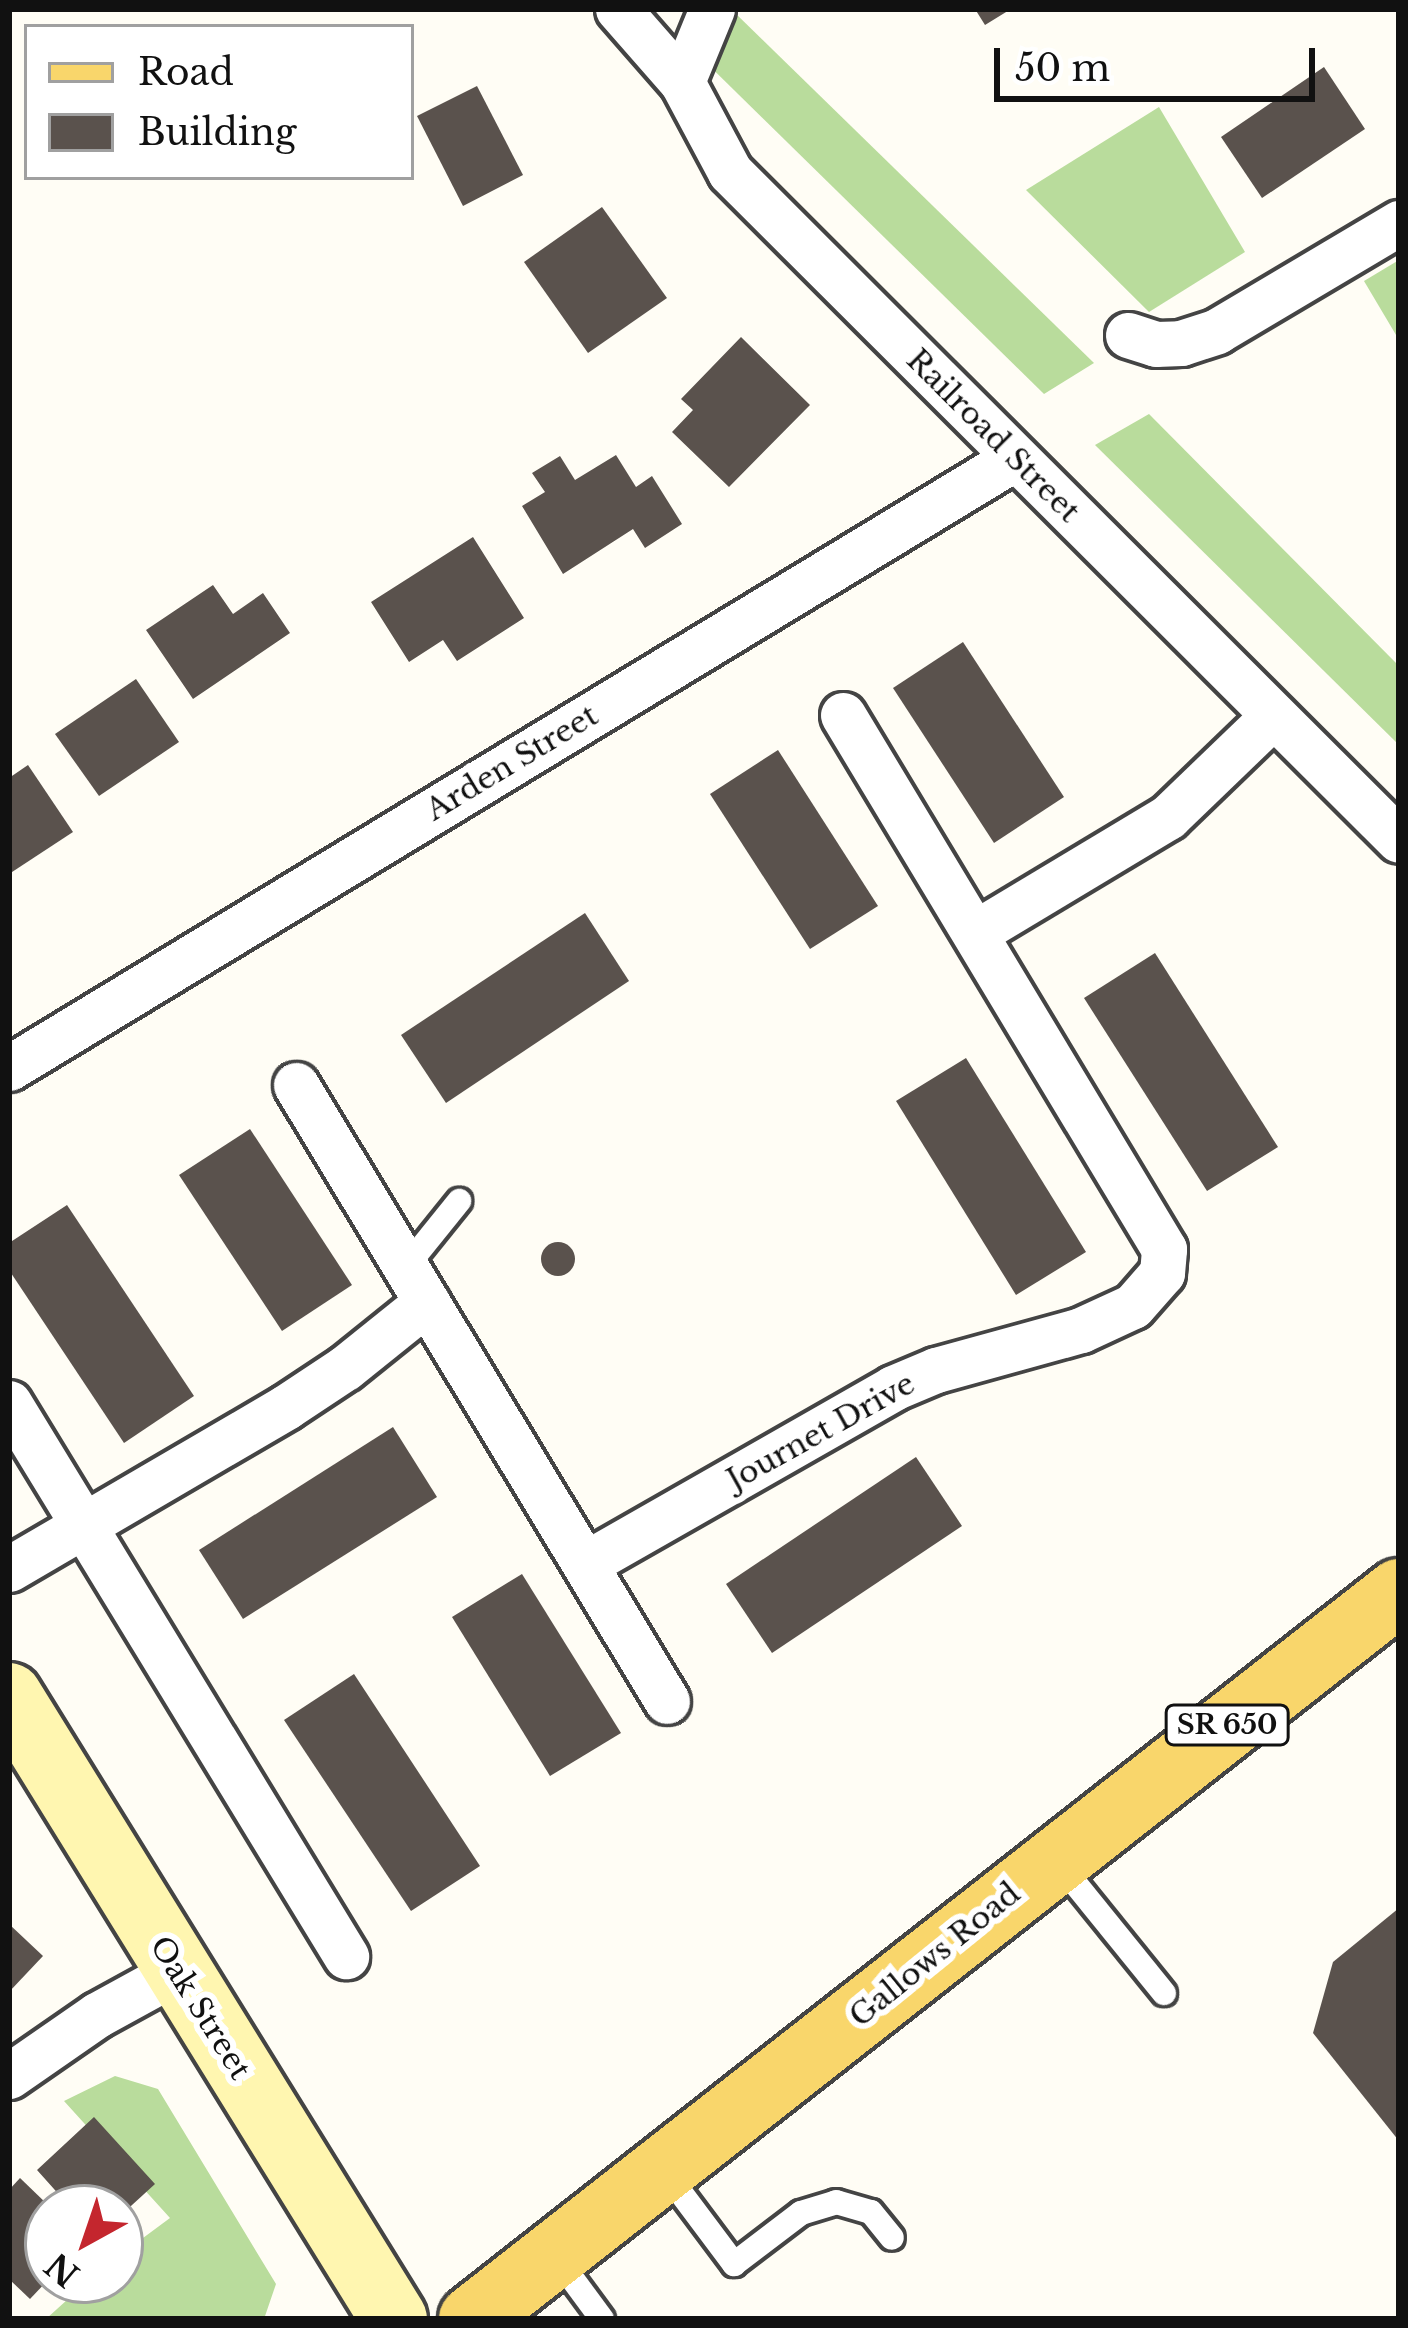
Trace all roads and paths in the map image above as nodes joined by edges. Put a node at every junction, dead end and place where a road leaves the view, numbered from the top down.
1 (617, 9) edge
2 (712, 9) edge
3 (682, 82) junction
4 (1399, 223) edge
5 (1128, 335) dead end
6 (1015, 458) junction
7 (843, 715) dead end
8 (1274, 716) junction
9 (1399, 840) edge
10 (975, 933) junction
11 (9, 1068) edge
12 (296, 1085) dead end
13 (459, 1201) dead end
14 (416, 1284) junction
15 (9, 1403) edge
16 (83, 1525) junction
17 (585, 1564) junction
18 (9, 1569) edge
19 (1399, 1592) edge
20 (9, 1696) edge
21 (668, 1701) dead end
22 (1056, 1859) junction
23 (346, 1956) dead end
24 (176, 1971) junction
25 (1164, 1993) dead end
26 (9, 2076) edge
27 (663, 2169) junction
28 (892, 2238) dead end
29 (554, 2254) junction
30 (394, 2319) edge
31 (472, 2319) edge
32 (602, 2319) edge

1 - 3 street, Railroad Street
2 - 3 street
3 - 6 street, Railroad Street
4 - 5 street
6 - 8 street, Railroad Street
6 - 11 street, Arden Street
7 - 10 street, Journet Drive
8 - 9 street, Railroad Street
8 - 10 street
10 - 17 street, Journet Drive
12 - 14 street
13 - 14 lane
14 - 16 street
14 - 17 street
15 - 16 street
16 - 18 street
16 - 23 street
17 - 21 street
19 - 22 main road, Gallows Road / SR 650
20 - 24 street, Oak Street
22 - 25 lane
22 - 27 main road, Gallows Road / SR 650
24 - 26 street
24 - 30 street, Oak Street
27 - 28 lane
27 - 29 main road, Gallows Road / SR 650
29 - 31 main road, Gallows Road / SR 650
29 - 32 lane

